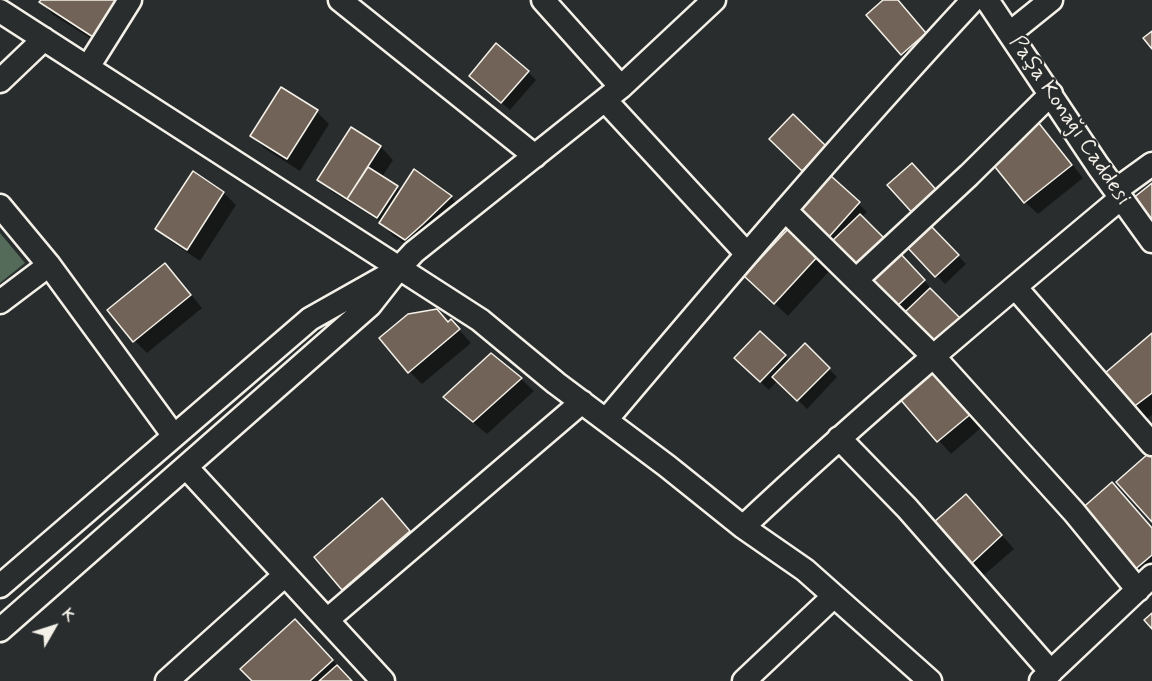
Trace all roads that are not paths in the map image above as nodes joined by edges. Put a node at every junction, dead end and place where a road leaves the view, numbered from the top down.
1 (130, 0) edge
2 (340, 0) edge
3 (714, 0) edge
4 (973, 0) edge
5 (987, 0) edge
6 (1051, 0) edge
7 (549, 2) edge
8 (0, 11) edge
9 (1010, 33) junction
10 (44, 39) junction
11 (88, 67) junction
12 (0, 81) edge
13 (613, 93) junction
14 (1051, 94) junction
15 (535, 156) junction
16 (1152, 164) edge
17 (1118, 194) junction
18 (0, 206) edge
19 (785, 210) junction
20 (1152, 241) edge
21 (747, 254) junction
22 (49, 265) junction
23 (399, 268) junction
24 (856, 280) junction
25 (1015, 287) junction
26 (0, 302) edge
27 (933, 356) junction
28 (582, 402) junction
29 (606, 420) junction
30 (174, 436) junction
31 (839, 438) junction
32 (1152, 444) edge
33 (186, 467) junction
34 (743, 527) junction
35 (285, 574) junction
36 (1145, 583) edge
37 (0, 586) edge
38 (834, 596) junction
39 (327, 620) junction
40 (0, 630) edge
41 (1046, 677) edge
42 (166, 681) edge
43 (383, 681) edge
44 (744, 681) edge
45 (930, 681) edge

1 - 11 street
2 - 15 street
3 - 13 street
4 - 19 street
5 - 9 street, Paşa Konağı Caddesi
6 - 9 street
7 - 13 street
8 - 10 street
9 - 14 street, Paşa Konağı Caddesi
10 - 11 street
10 - 12 street
11 - 23 street
13 - 15 street
13 - 21 street
14 - 17 street, Paşa Konağı Caddesi
14 - 24 street
15 - 23 street
16 - 17 street
17 - 20 street, Paşa Konağı Caddesi
17 - 25 street
18 - 22 street
19 - 21 street
19 - 24 street
21 - 29 street
22 - 26 street
22 - 30 street
23 - 28 street
23 - 30 street
23 - 33 street
24 - 27 street
25 - 27 street
25 - 32 street
27 - 31 street
27 - 36 street
28 - 29 street
28 - 39 street
29 - 34 street
30 - 37 street
31 - 34 street
31 - 41 street
33 - 35 street
33 - 40 street
34 - 38 street
35 - 39 street
35 - 42 street
36 - 41 street
38 - 44 street
38 - 45 street
39 - 43 street

